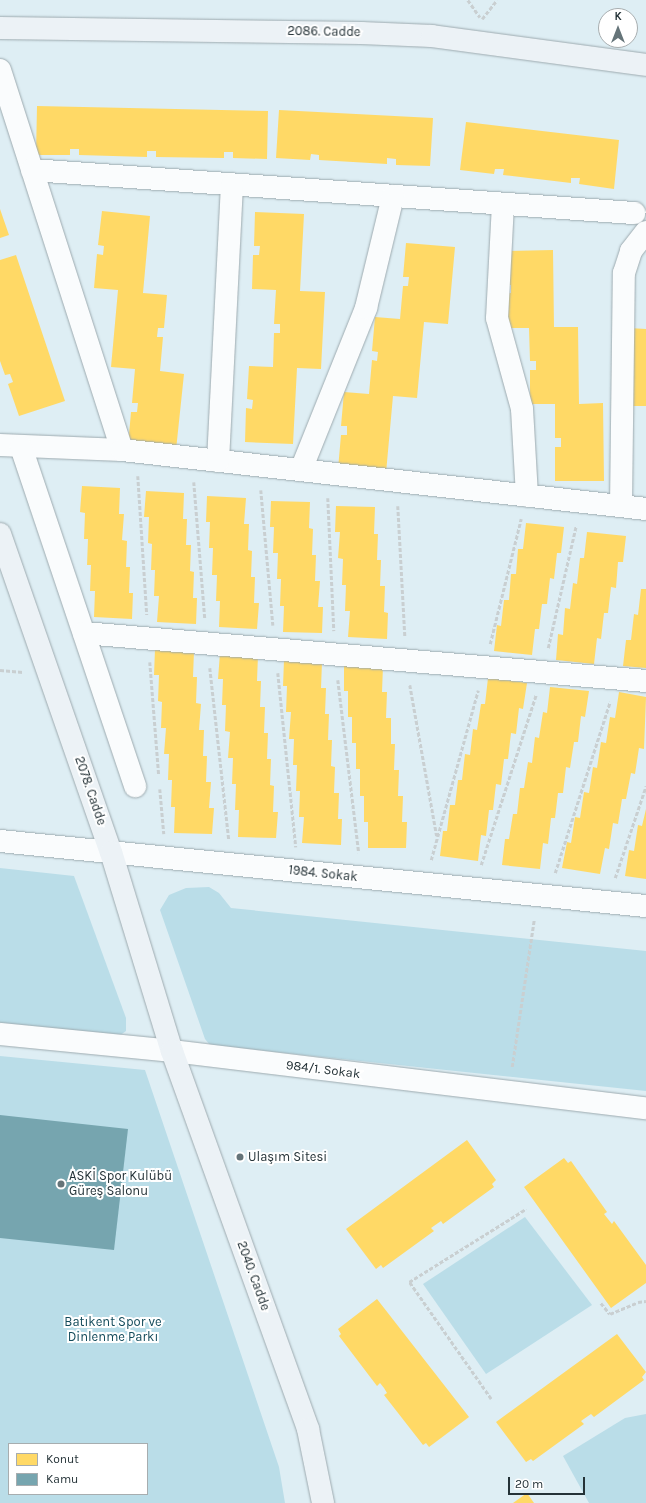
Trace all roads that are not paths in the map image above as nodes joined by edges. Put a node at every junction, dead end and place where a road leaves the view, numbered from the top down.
1 (0, 28) edge
2 (646, 65) edge
3 (0, 70) edge
4 (32, 170) junction
5 (232, 185) junction
6 (393, 196) junction
7 (503, 204) junction
8 (634, 213) dead end
9 (646, 232) edge
10 (0, 445) edge
11 (21, 447) junction
12 (122, 450) junction
13 (218, 461) junction
14 (301, 470) junction
15 (527, 496) junction
16 (621, 506) junction
17 (646, 508) edge
18 (0, 534) edge
19 (84, 633) junction
20 (646, 681) edge
21 (135, 786) dead end
22 (0, 841) edge
23 (111, 852) junction
24 (646, 906) edge
25 (0, 1034) edge
26 (172, 1051) junction
27 (646, 1108) edge
28 (323, 1503) edge

1 - 2 street, 2086. Cadde
3 - 4 street
4 - 5 street
4 - 12 street
5 - 6 street
5 - 13 street
6 - 7 street
6 - 14 street
7 - 8 street
7 - 15 street
9 - 16 street
10 - 11 street
11 - 12 street
11 - 19 street
12 - 13 street
13 - 14 street
14 - 15 street
15 - 16 street
16 - 17 street
18 - 23 street, 2078. Cadde
19 - 20 street
19 - 21 street
22 - 23 street, 1984. Sokak
23 - 24 street, 1984. Sokak
23 - 26 street, 2078. Cadde
25 - 26 street, 984/1. Sokak
26 - 27 street, 984/1. Sokak
26 - 28 street, 2040. Cadde

